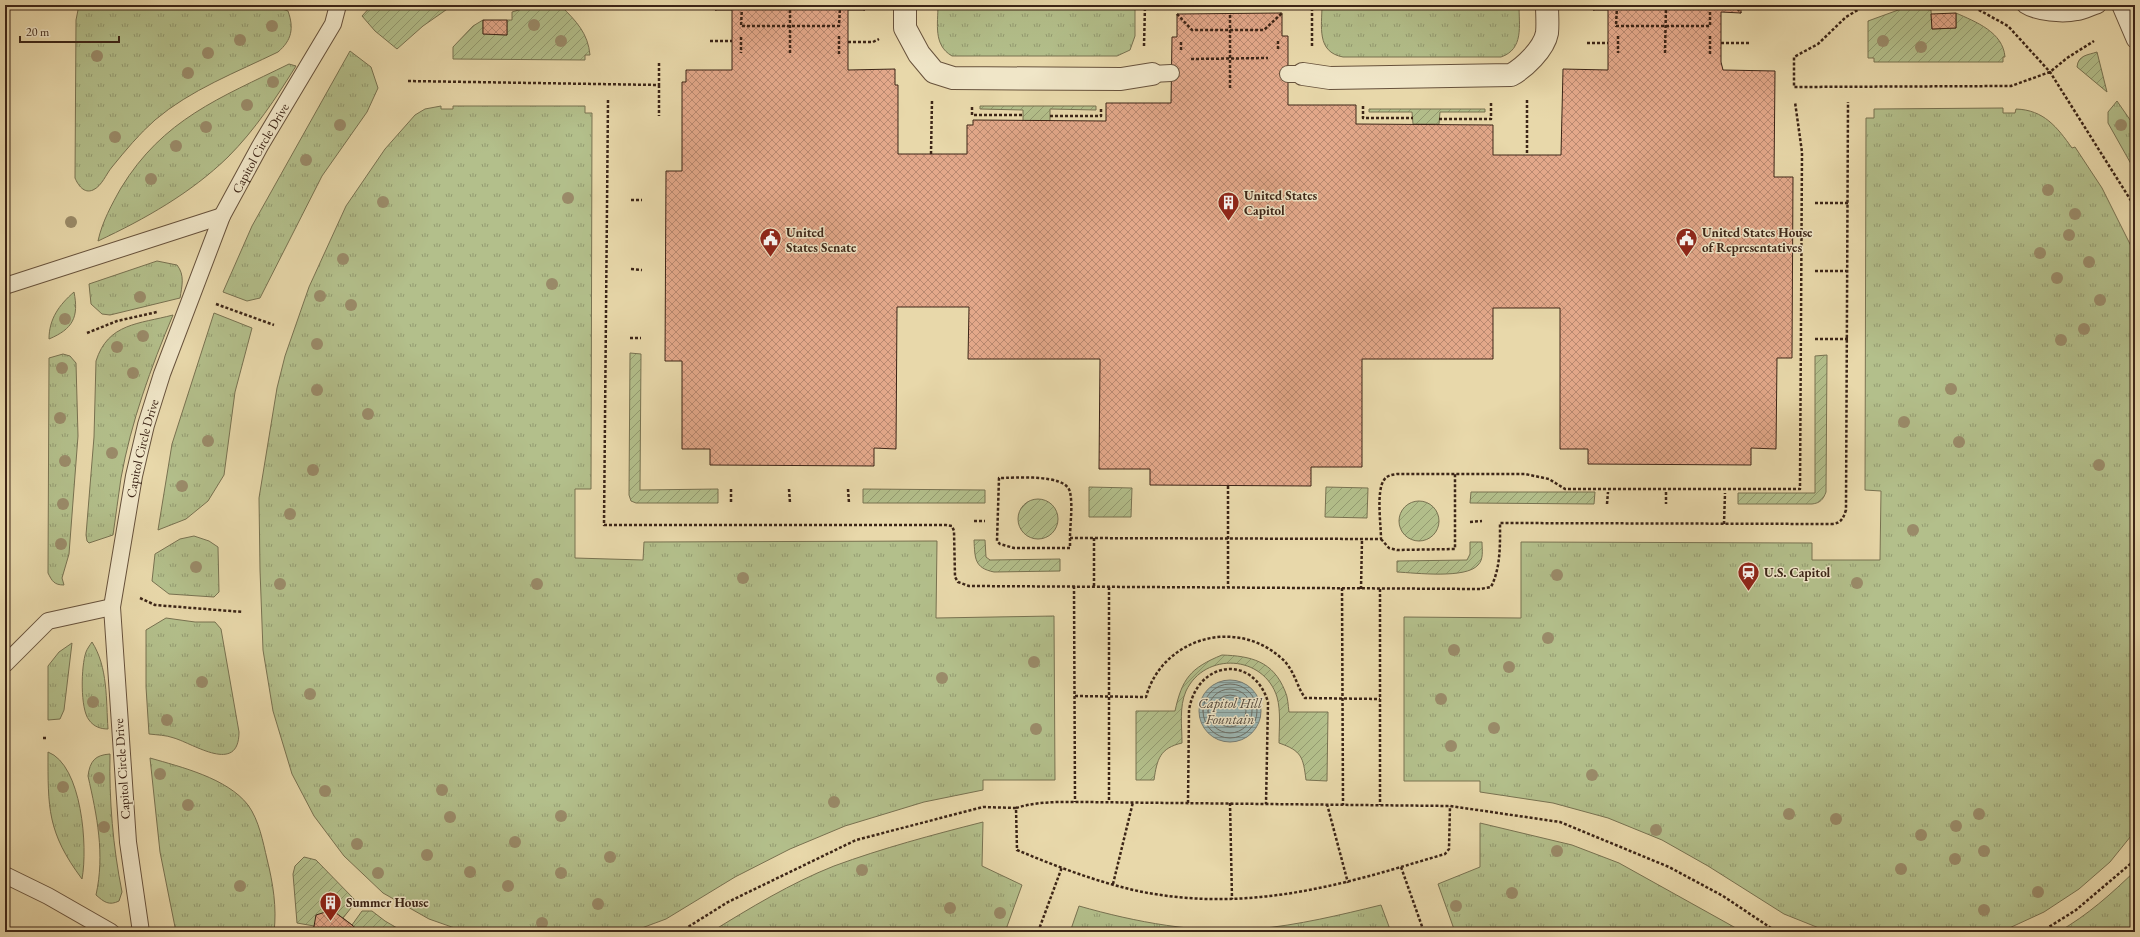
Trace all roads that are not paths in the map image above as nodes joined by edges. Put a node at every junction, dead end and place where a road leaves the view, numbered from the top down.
1 (338, 5) edge
2 (905, 5) edge
3 (1547, 5) edge
4 (2025, 5) edge
5 (2098, 5) edge
6 (2120, 5) edge
7 (2135, 40) edge
8 (1156, 74) road end
9 (1301, 74) road end
10 (222, 216) junction
11 (5, 286) edge
12 (112, 607) junction
13 (5, 664) edge
14 (5, 875) edge
15 (111, 932) edge
16 (141, 932) edge

1 - 10 lane, Capitol Circle Drive
2 - 8 street
3 - 9 street
4 - 5 lane
6 - 7 lane
10 - 11 lane
10 - 12 lane, Capitol Circle Drive
12 - 13 lane
12 - 16 lane, Capitol Circle Drive
14 - 15 lane

